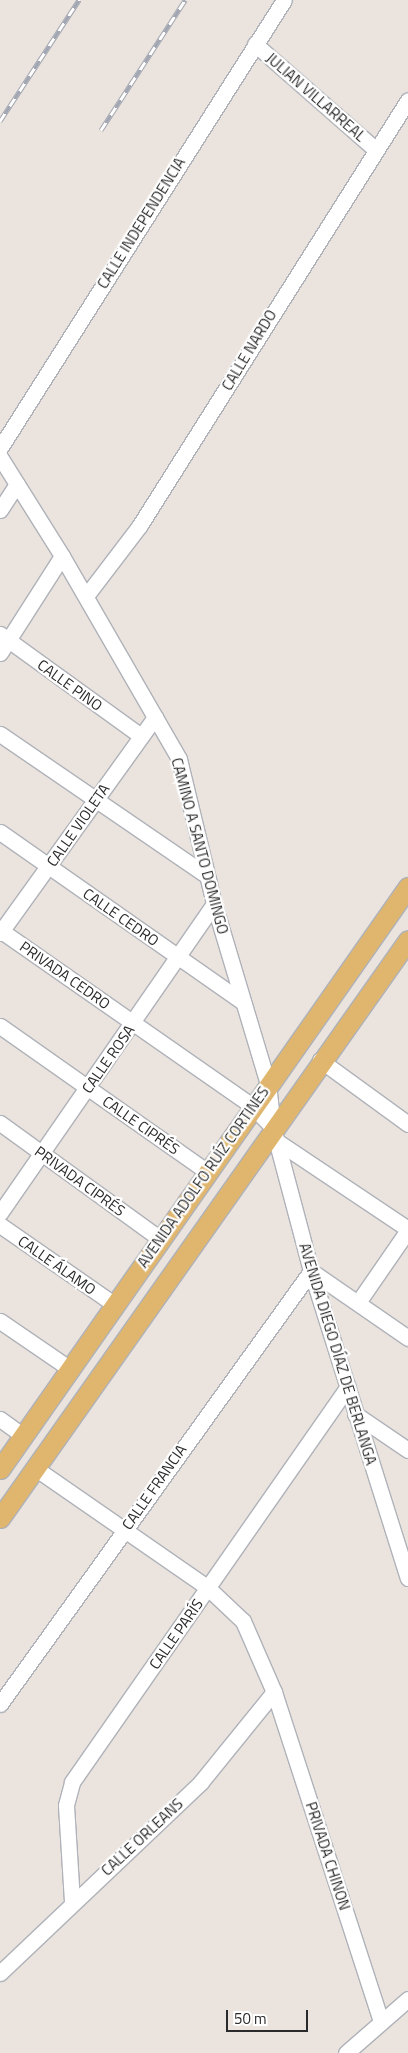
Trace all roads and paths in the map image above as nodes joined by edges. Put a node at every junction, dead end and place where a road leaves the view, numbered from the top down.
1 (284, 0) edge
2 (255, 44) junction
3 (408, 100) edge
4 (376, 150) junction
5 (0, 448) edge
6 (0, 457) edge
7 (18, 484) junction
8 (0, 510) edge
9 (62, 556) junction
10 (86, 596) junction
11 (5, 637) edge
12 (0, 653) edge
13 (155, 717) junction
14 (0, 734) edge
15 (141, 736) junction
16 (96, 800) junction
17 (0, 832) edge
18 (48, 867) junction
19 (207, 876) junction
20 (408, 887) edge
21 (214, 904) junction
22 (0, 931) edge
23 (408, 940) edge
24 (179, 957) junction
25 (243, 1002) junction
26 (133, 1022) junction
27 (0, 1026) edge
28 (320, 1060) junction
29 (268, 1084) junction
30 (88, 1088) junction
31 (252, 1106) junction
32 (0, 1123) edge
33 (408, 1124) edge
34 (274, 1134) junction
35 (42, 1153) junction
36 (208, 1172) junction
37 (0, 1213) edge
38 (0, 1224) edge
39 (408, 1230) edge
40 (160, 1239) junction
41 (310, 1271) junction
42 (359, 1301) junction
43 (115, 1306) junction
44 (0, 1320) edge
45 (408, 1338) edge
46 (70, 1369) junction
47 (348, 1387) junction
48 (356, 1414) junction
49 (0, 1419) edge
50 (23, 1436) junction
51 (408, 1450) edge
52 (35, 1468) junction
53 (0, 1469) edge
54 (0, 1518) edge
55 (126, 1528) junction
56 (408, 1578) edge
57 (208, 1588) junction
58 (274, 1692) junction
59 (0, 1704) edge
60 (72, 1901) junction
61 (0, 1973) edge
62 (408, 1999) edge
63 (381, 2021) junction
64 (346, 2053) edge

1 - 2 street, CALLE INDEPENDENCIA
2 - 4 street, JULIAN VILLARREAL
2 - 5 street, CALLE INDEPENDENCIA
3 - 4 street, CALLE NARDO
4 - 10 street, CALLE NARDO
6 - 7 street
7 - 8 street
7 - 9 street
9 - 10 street
9 - 11 street
10 - 13 street, CAMINO A SANTO DOMINGO
11 - 12 street
11 - 15 street, CALLE PINO
13 - 15 street, CALLE VIOLETA
13 - 19 street, CAMINO A SANTO DOMINGO
14 - 16 street
15 - 16 street, CALLE VIOLETA
16 - 18 street, CALLE VIOLETA
16 - 19 street
17 - 18 street, CALLE CEDRO
18 - 22 street, CALLE VIOLETA
18 - 24 street, CALLE CEDRO
19 - 21 street, CAMINO A SANTO DOMINGO
20 - 29 main road, AVENIDA ADOLFO RUÍZ CORTINES
21 - 24 street, CALLE ROSA
21 - 25 street, CAMINO A SANTO DOMINGO
22 - 26 street, PRIVADA CEDRO
23 - 28 main road, AVENIDA ADOLFO RUÍZ CORTINES
24 - 25 street, CALLE CEDRO
24 - 26 street, CALLE ROSA
25 - 29 street, CAMINO A SANTO DOMINGO
26 - 30 street, CALLE ROSA
26 - 31 street, PRIVADA CEDRO
27 - 30 street, CALLE CIPRÉS
28 - 33 street
28 - 34 main road, AVENIDA ADOLFO RUÍZ CORTINES
29 - 31 main road, AVENIDA ADOLFO RUÍZ CORTINES
29 - 34 street, AVENIDA DIEGO DÍAZ DE BERLANGA
30 - 35 street, CALLE ROSA
30 - 36 street, CALLE CIPRÉS
31 - 34 street, AVENIDA DIEGO DÍAZ DE BERLANGA
31 - 36 main road, AVENIDA ADOLFO RUÍZ CORTINES
32 - 35 street, PRIVADA CIPRÉS
34 - 39 street
34 - 41 street, AVENIDA DIEGO DÍAZ DE BERLANGA
34 - 52 main road, AVENIDA ADOLFO RUÍZ CORTINES
35 - 37 street, CALLE ROSA
35 - 40 street, PRIVADA CIPRÉS
36 - 40 main road, AVENIDA ADOLFO RUÍZ CORTINES
38 - 43 street, CALLE ÁLAMO
39 - 42 street
40 - 43 main road, AVENIDA ADOLFO RUÍZ CORTINES
41 - 42 street
41 - 47 street, AVENIDA DIEGO DÍAZ DE BERLANGA
41 - 55 street, CALLE FRANCIA
42 - 45 street
43 - 46 main road, AVENIDA ADOLFO RUÍZ CORTINES
44 - 46 street
46 - 50 main road, AVENIDA ADOLFO RUÍZ CORTINES
47 - 48 street, AVENIDA DIEGO DÍAZ DE BERLANGA
47 - 57 street, CALLE PARÍS
48 - 51 street
48 - 56 street, AVENIDA DIEGO DÍAZ DE BERLANGA
49 - 50 street
50 - 53 main road, AVENIDA ADOLFO RUÍZ CORTINES
52 - 54 main road, AVENIDA ADOLFO RUÍZ CORTINES
52 - 55 street, PRIVADA CHINON
55 - 57 street, PRIVADA CHINON
55 - 59 street, CALLE FRANCIA
57 - 58 street, PRIVADA CHINON
57 - 60 street, CALLE PARÍS
58 - 60 street, CALLE ORLEANS
58 - 63 street, PRIVADA CHINON
60 - 61 street, CALLE ORLEANS
62 - 63 street
63 - 64 street

